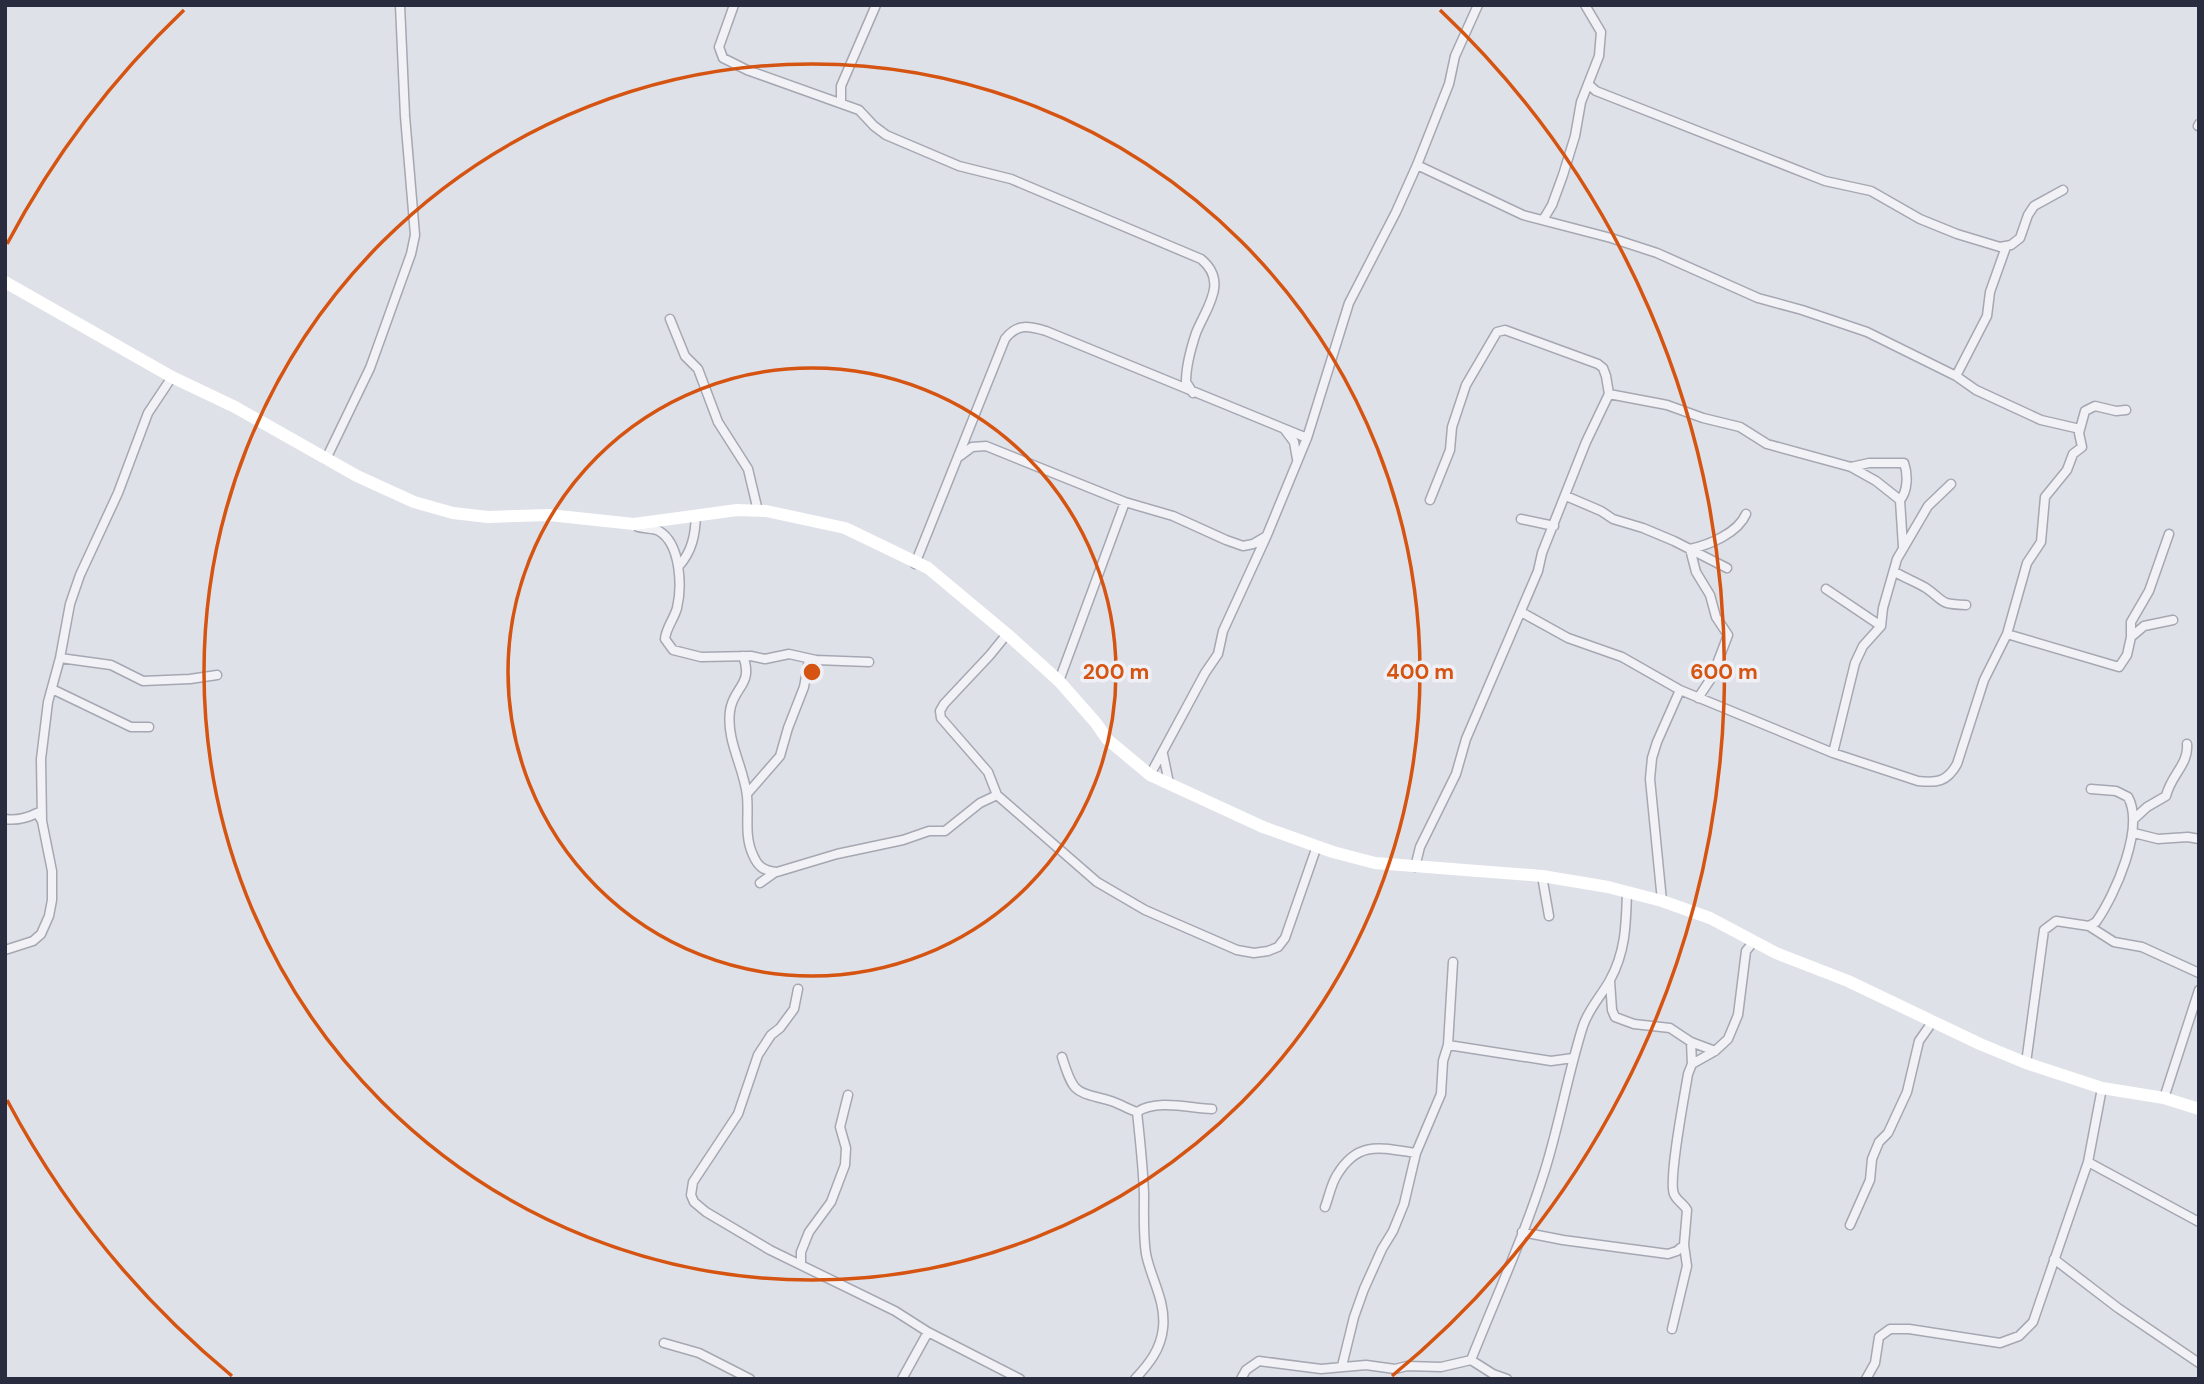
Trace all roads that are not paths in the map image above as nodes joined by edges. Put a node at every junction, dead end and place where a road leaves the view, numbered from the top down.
1 (400, 5) edge
2 (734, 5) edge
3 (876, 5) edge
4 (1478, 5) edge
5 (1585, 5) edge
6 (1588, 84) junction
7 (841, 103) junction
8 (1417, 165) junction
9 (2063, 190) dead end
10 (1543, 220) junction
11 (2006, 247) junction
12 (5, 282) edge
13 (670, 319) dead end
14 (1956, 376) junction
15 (172, 377) junction
16 (1193, 393) junction
17 (1609, 394) junction
18 (2126, 410) dead end
19 (969, 427) junction
20 (2080, 429) junction
21 (1285, 430) junction
22 (1307, 438) junction
23 (981, 445) junction
24 (958, 458) junction
25 (326, 459) junction
26 (1297, 460) junction
27 (1851, 467) junction
28 (1951, 484) dead end
29 (1566, 496) junction
30 (1430, 500) dead end
31 (1900, 500) junction
32 (1125, 502) junction
33 (758, 511) junction
34 (1746, 514) dead end
35 (696, 516) junction
36 (1521, 519) dead end
37 (618, 523) junction
38 (1554, 526) junction
39 (2169, 534) dead end
40 (1267, 535) junction
41 (1903, 547) junction
42 (1690, 549) junction
43 (915, 564) junction
44 (679, 566) junction
45 (1727, 568) dead end
46 (1895, 572) junction
47 (1826, 589) dead end
48 (1966, 604) dead end
49 (1521, 612) junction
50 (2173, 620) dead end
51 (1881, 626) junction
52 (1007, 634) junction
53 (2007, 634) junction
54 (2131, 637) junction
55 (743, 656) junction
56 (60, 658) junction
57 (809, 660) junction
58 (869, 662) dead end
59 (217, 675) dead end
60 (1059, 681) junction
61 (52, 689) junction
62 (1680, 690) junction
63 (1698, 698) junction
64 (149, 727) dead end
65 (2187, 744) dead end
66 (1833, 753) junction
67 (1163, 754) junction
68 (1150, 775) junction
69 (1169, 783) junction
70 (2091, 789) dead end
71 (747, 794) junction
72 (997, 795) junction
73 (5, 819) edge
74 (2134, 819) junction
75 (42, 821) junction
76 (2134, 833) junction
77 (2199, 839) edge
78 (1317, 846) junction
79 (1415, 867) junction
80 (777, 872) junction
81 (1542, 876) junction
82 (760, 883) dead end
83 (1627, 892) junction
84 (1662, 901) junction
85 (1549, 916) dead end
86 (2089, 926) junction
87 (1754, 941) junction
88 (5, 950) edge
89 (1453, 962) dead end
90 (2199, 973) edge
91 (1610, 981) junction
92 (798, 989) dead end
93 (2199, 990) edge
94 (1933, 1021) junction
95 (1691, 1042) junction
96 (1448, 1045) junction
97 (1715, 1051) junction
98 (1062, 1057) dead end
99 (1573, 1058) junction
100 (2026, 1063) junction
101 (1692, 1064) junction
102 (2102, 1088) junction
103 (848, 1095) dead end
104 (2164, 1098) junction
105 (1212, 1109) dead end
106 (2199, 1109) edge
107 (1137, 1112) junction
108 (1416, 1153) junction
109 (2088, 1162) junction
110 (1325, 1207) dead end
111 (2199, 1222) edge
112 (1850, 1225) dead end
113 (1522, 1232) junction
114 (1684, 1245) junction
115 (2054, 1259) junction
116 (801, 1265) junction
117 (1672, 1329) dead end
118 (928, 1332) junction
119 (664, 1343) dead end
120 (1471, 1360) junction
121 (2199, 1363) edge
122 (1342, 1366) junction
123 (750, 1379) edge
124 (902, 1379) edge
125 (1020, 1379) edge
126 (1135, 1379) edge
127 (1241, 1379) edge
128 (1507, 1379) edge
129 (1866, 1379) edge

1 - 25 street
2 - 7 street
3 - 7 street
4 - 8 street
5 - 6 street
6 - 10 street
6 - 11 street
7 - 16 street
8 - 10 street
8 - 22 street
9 - 11 street
10 - 14 street
11 - 14 street
12 - 15 street
13 - 33 street
14 - 20 street
15 - 25 street
15 - 56 street
16 - 19 street
16 - 21 street
17 - 27 street
17 - 29 street
17 - 30 street
18 - 20 street
19 - 23 street
19 - 24 street
20 - 53 street
21 - 22 street
21 - 26 street
22 - 26 street
23 - 24 street
23 - 32 street
24 - 43 street
25 - 37 street
26 - 40 street
27 - 31 street
27 - 31 street
28 - 41 street
29 - 38 street
29 - 42 street
31 - 41 street
32 - 40 street
32 - 60 street
33 - 35 street
33 - 43 street
34 - 42 street
35 - 37 street
35 - 44 street
36 - 38 street
37 - 44 street
38 - 49 street
39 - 54 street
40 - 67 street
41 - 46 street
42 - 45 street
42 - 63 street
43 - 52 street
44 - 55 street
46 - 48 street
46 - 51 street
47 - 51 street
49 - 62 street
49 - 79 street
50 - 54 street
51 - 66 street
52 - 60 street
52 - 72 street
53 - 54 street
53 - 66 street
55 - 57 street
55 - 71 street
56 - 59 street
56 - 61 street
57 - 58 street
57 - 71 street
60 - 68 street
61 - 64 street
61 - 75 street
62 - 63 street
62 - 84 street
63 - 66 street
65 - 74 street
67 - 68 street
67 - 69 street
68 - 69 street
69 - 78 street
70 - 74 street
71 - 80 street
72 - 78 street
72 - 80 street
73 - 75 street
74 - 76 street
75 - 88 street
76 - 77 street
76 - 86 street
78 - 79 street
79 - 81 street
80 - 82 street
81 - 83 street
81 - 85 street
83 - 84 street
83 - 91 street
84 - 87 street
86 - 90 street
86 - 100 street
87 - 94 street
87 - 97 street
89 - 96 street
91 - 95 street
91 - 99 street
92 - 116 street
93 - 104 street
94 - 100 street
94 - 112 street
95 - 97 street
95 - 101 street
96 - 99 street
96 - 108 street
97 - 101 street
98 - 107 street
99 - 113 street
100 - 102 street
101 - 114 street
102 - 104 street
102 - 109 street
103 - 116 street
104 - 106 street
105 - 107 street
107 - 126 street
108 - 110 street
108 - 122 street
109 - 111 street
109 - 115 street
113 - 114 street
113 - 120 street
114 - 117 street
115 - 121 street
115 - 129 street
116 - 118 street
118 - 124 street
118 - 125 street
119 - 123 street
120 - 122 street
120 - 128 street
122 - 127 street

